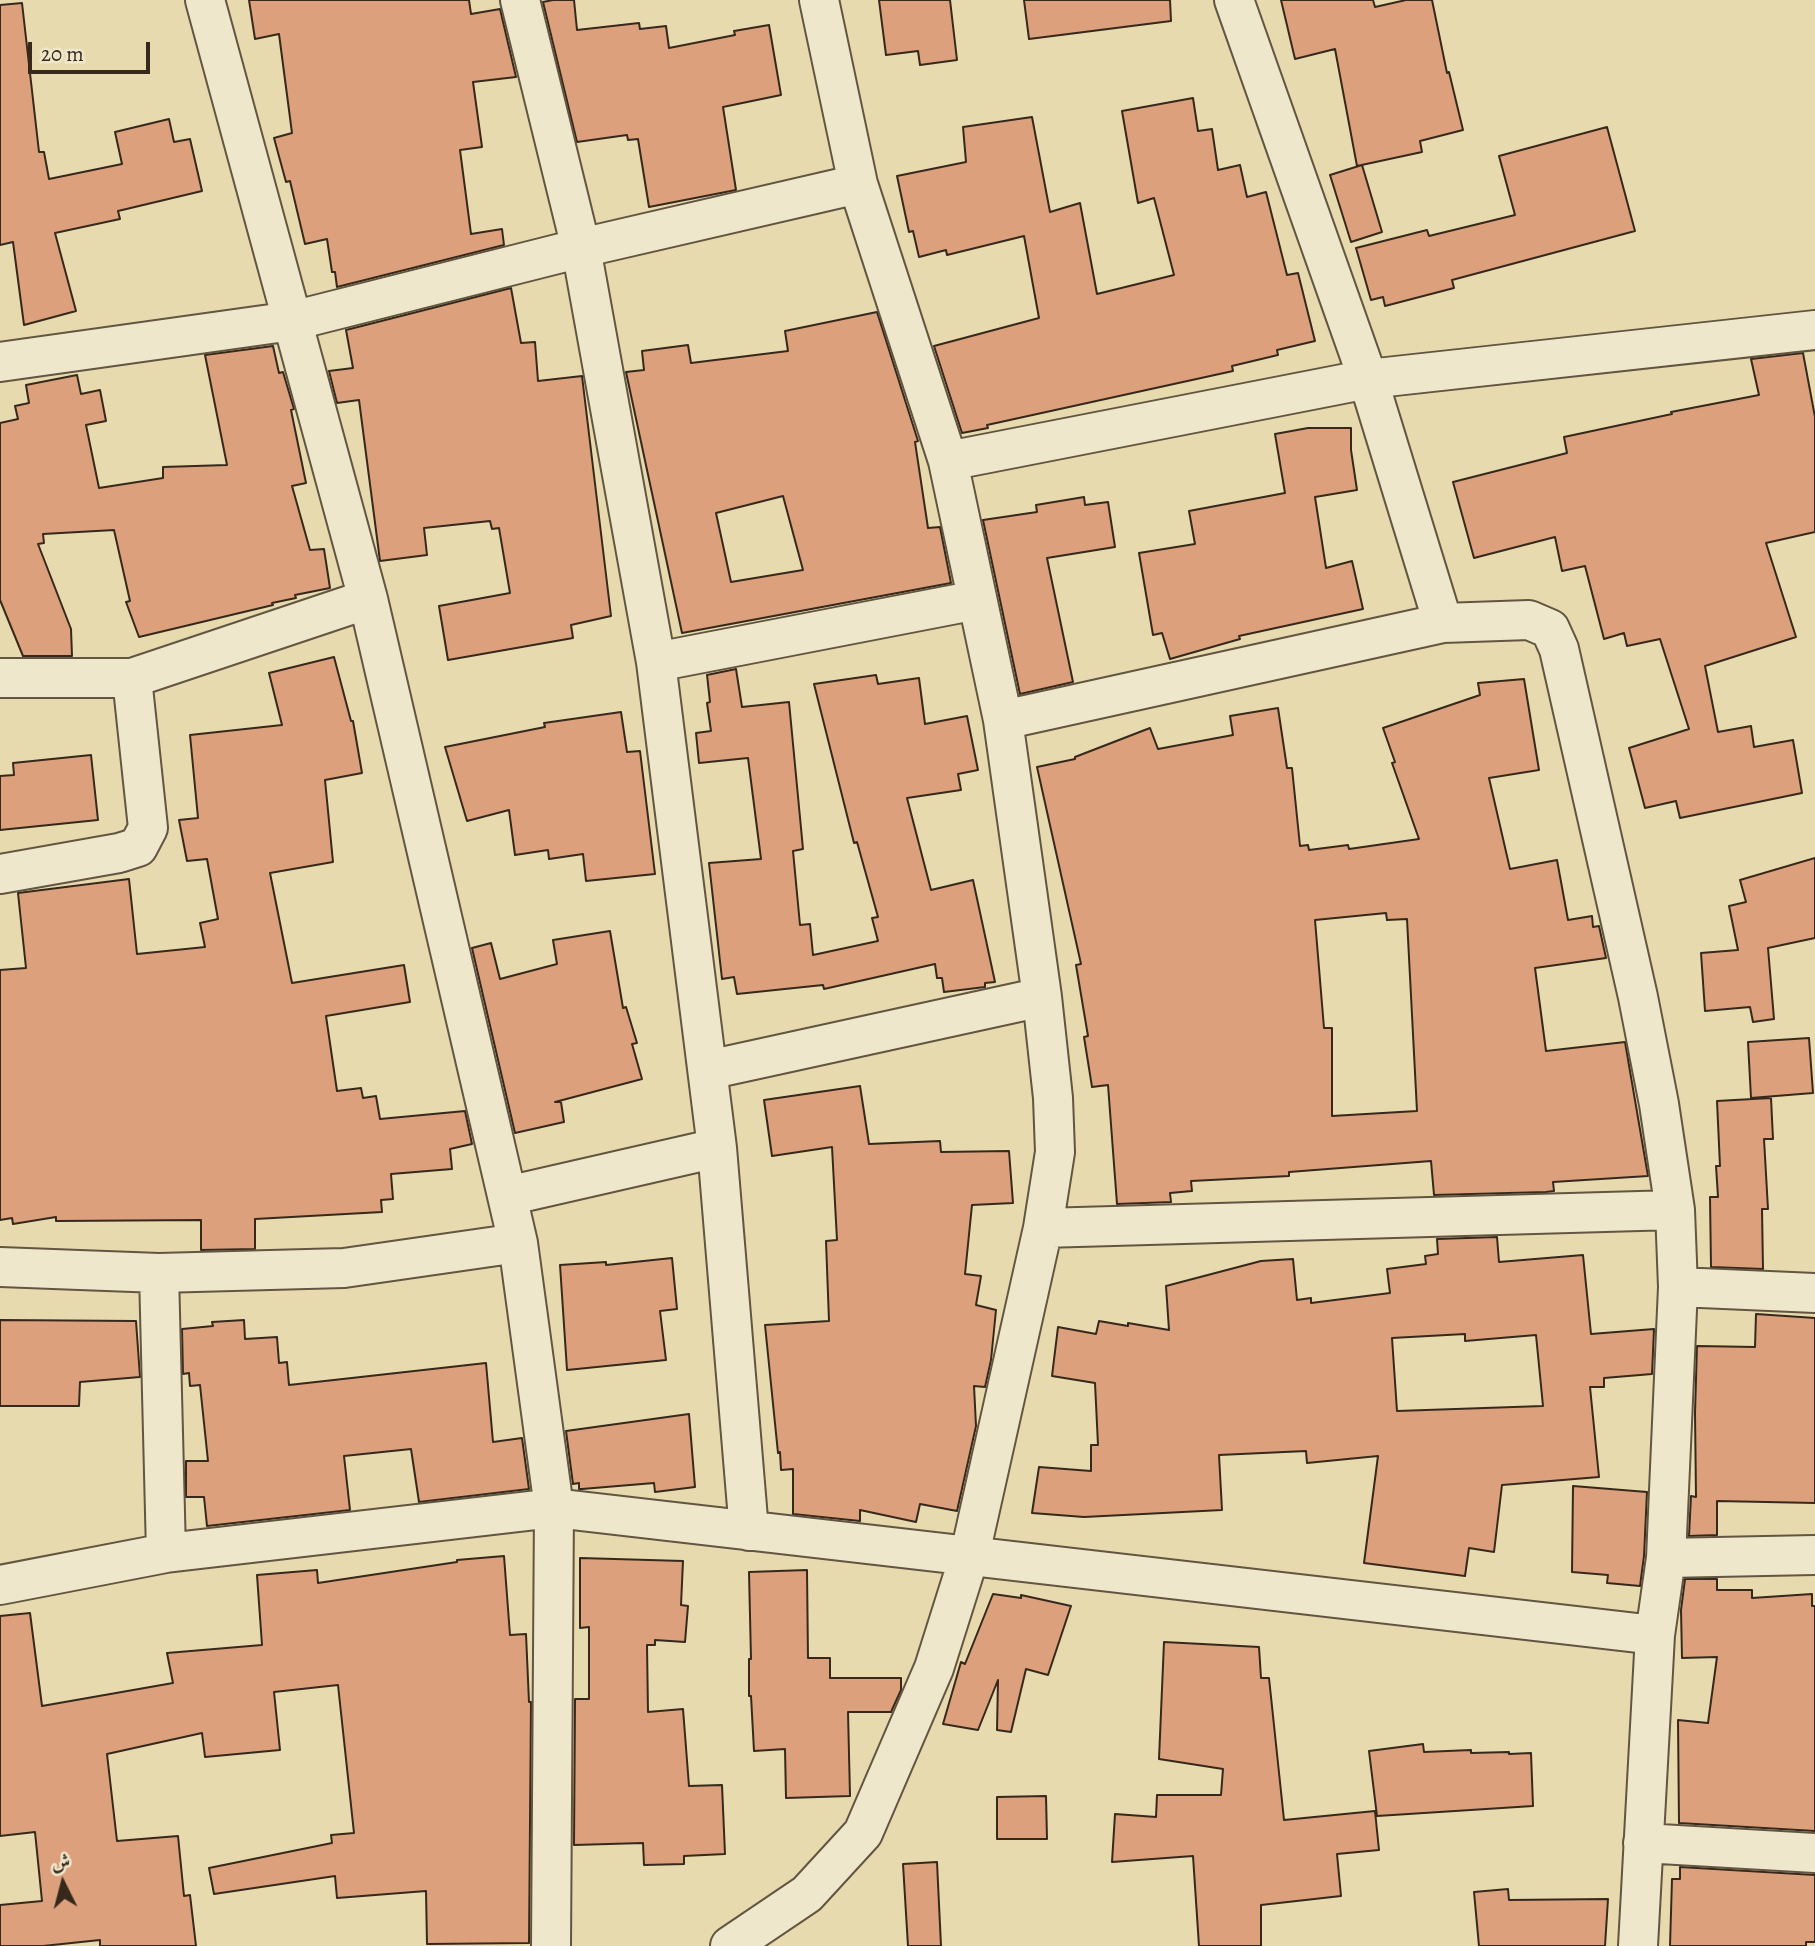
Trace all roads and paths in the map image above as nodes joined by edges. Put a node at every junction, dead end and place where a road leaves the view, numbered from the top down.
1 (205, 0) edge
2 (520, 0) edge
3 (819, 0) edge
4 (1234, 0) edge
5 (858, 184) junction
6 (581, 248) junction
7 (292, 321) junction
8 (1815, 330) edge
9 (0, 362) edge
10 (1368, 379) junction
11 (948, 461) junction
12 (368, 599) junction
13 (977, 600) junction
14 (1444, 623) junction
15 (656, 662) junction
16 (0, 678) edge
17 (132, 678) junction
18 (1003, 720) junction
19 (0, 874) edge
20 (1042, 998) junction
21 (708, 1070) junction
22 (717, 1149) junction
23 (507, 1196) junction
24 (1675, 1210) junction
25 (1043, 1228) junction
26 (518, 1243) junction
27 (0, 1267) edge
28 (159, 1273) junction
29 (1678, 1287) junction
30 (1815, 1293) edge
31 (554, 1508) junction
32 (749, 1531) junction
33 (166, 1553) junction
34 (970, 1554) junction
35 (1815, 1555) edge
36 (1665, 1558) junction
37 (0, 1585) edge
38 (1655, 1635) junction
39 (1643, 1843) junction
40 (1815, 1853) edge
41 (551, 1946) edge
42 (730, 1946) edge
43 (1639, 1946) edge

1 - 7 street
2 - 6 street
3 - 5 street
4 - 10 street
5 - 6 street
5 - 11 street
6 - 7 street
6 - 15 street
7 - 9 street
7 - 12 street
8 - 10 street
10 - 11 street
10 - 14 street
11 - 13 street
12 - 17 street
12 - 23 street
13 - 15 street
13 - 18 street
14 - 18 street
14 - 24 street
15 - 21 street
16 - 17 street
17 - 19 street
18 - 20 street
20 - 21 street
20 - 25 street
21 - 22 street
22 - 23 street
22 - 32 street
23 - 26 street
24 - 25 street
24 - 29 street
25 - 34 street
26 - 28 street
26 - 31 street
27 - 28 street
28 - 33 street
29 - 30 street
29 - 36 street
31 - 32 street
31 - 33 street
31 - 41 street
32 - 34 street
33 - 37 street
34 - 38 street
34 - 42 street
35 - 36 street
36 - 38 street
38 - 39 street
39 - 40 street
39 - 43 street

